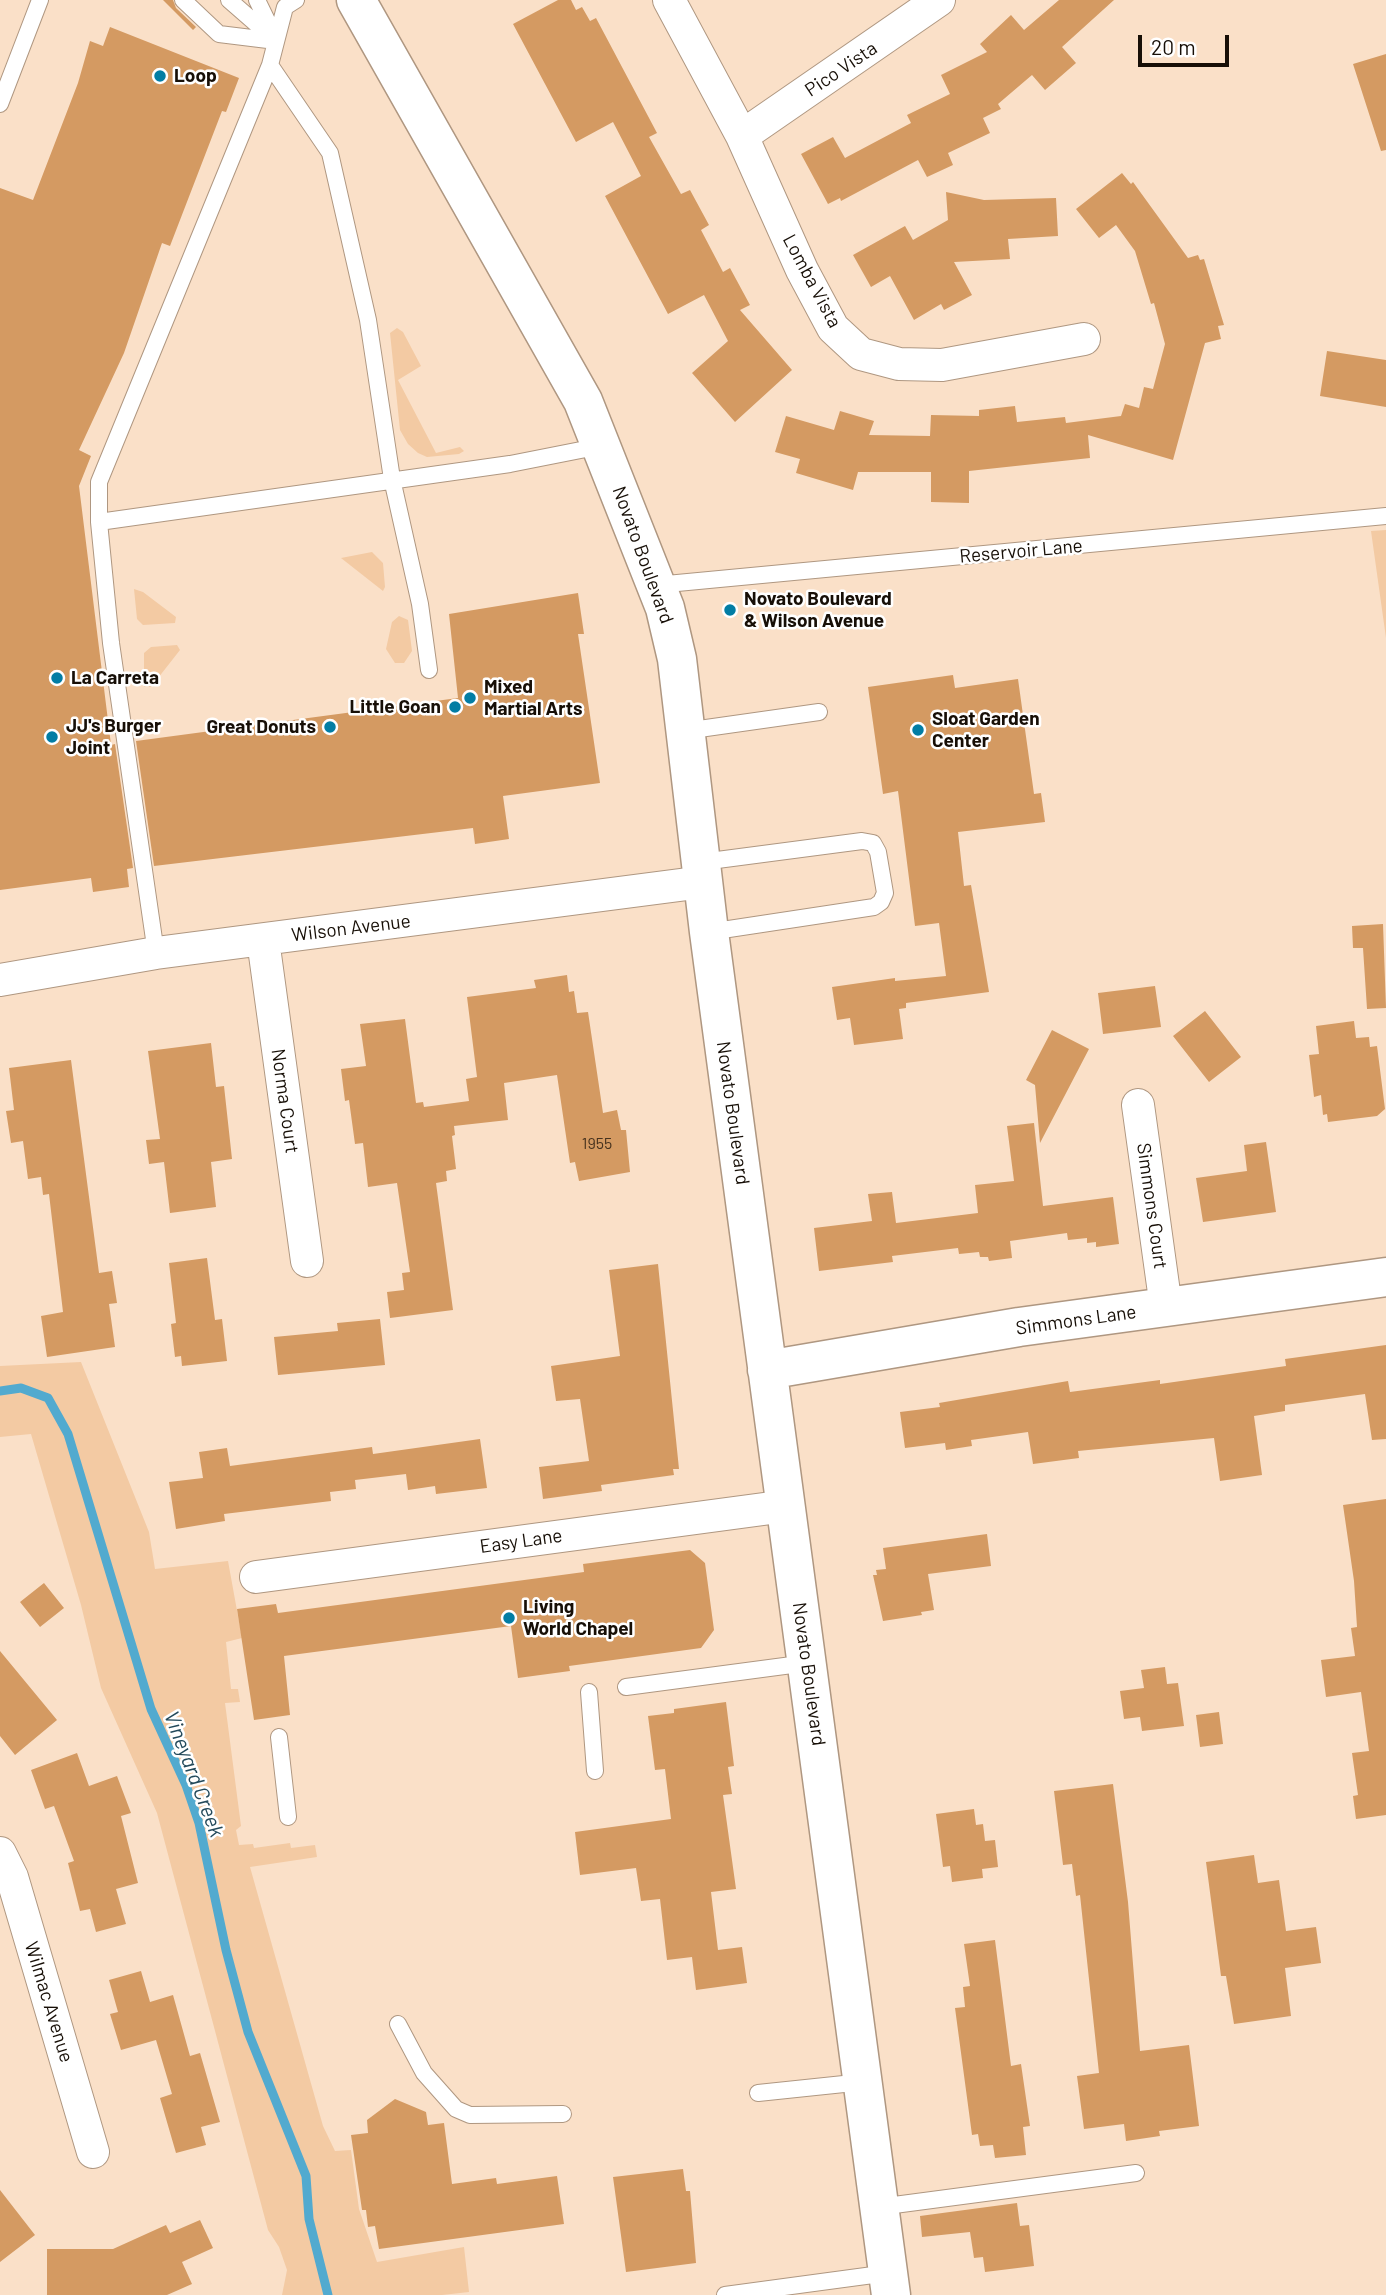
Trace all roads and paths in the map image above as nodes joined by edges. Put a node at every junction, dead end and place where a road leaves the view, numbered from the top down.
1 (40, 0) edge
2 (183, 0) edge
3 (229, 0) edge
4 (257, 0) edge
5 (296, 0) edge
6 (356, 0) edge
7 (669, 0) edge
8 (939, 0) edge
9 (276, 41) junction
10 (270, 65) junction
11 (0, 104) edge
12 (741, 136) junction
13 (1084, 339) dead end
14 (602, 446) junction
15 (392, 479) junction
16 (1386, 516) edge
17 (99, 522) junction
18 (656, 585) junction
19 (429, 670) dead end
20 (819, 712) dead end
21 (685, 731) junction
22 (701, 872) junction
23 (709, 932) junction
24 (263, 940) junction
25 (156, 953) junction
26 (0, 980) edge
27 (1138, 1105) dead end
28 (307, 1261) dead end
29 (1386, 1277) edge
30 (1166, 1307) junction
31 (767, 1370) junction
32 (786, 1506) junction
33 (256, 1577) dead end
34 (807, 1663) junction
35 (626, 1687) dead end
36 (589, 1692) dead end
37 (279, 1737) dead end
38 (595, 1771) dead end
39 (288, 1817) dead end
40 (0, 1853) edge
41 (398, 2024) dead end
42 (863, 2082) junction
43 (758, 2093) dead end
44 (562, 2114) dead end
45 (93, 2152) dead end
46 (1136, 2173) dead end
47 (879, 2207) junction
48 (889, 2284) edge
49 (725, 2295) edge

1 - 11 lane
2 - 9 lane
3 - 9 lane
4 - 9 lane
5 - 9 lane
6 - 14 main road, Novato Boulevard
7 - 12 street, Lomba Vista
8 - 12 street, Pico Vista
9 - 10 lane
10 - 15 lane
10 - 17 lane
12 - 13 street, Lomba Vista
14 - 15 lane
14 - 18 main road, Novato Boulevard
15 - 17 lane
15 - 19 lane
16 - 18 lane, Reservoir Lane
17 - 25 lane
18 - 21 main road, Novato Boulevard
20 - 21 lane
21 - 22 main road, Novato Boulevard
22 - 23 main road, Novato Boulevard
22 - 23 lane
22 - 24 street, Wilson Avenue
23 - 31 main road, Novato Boulevard
24 - 25 street, Wilson Avenue
24 - 28 street, Norma Court
25 - 26 street, Wilson Avenue
27 - 30 street, Simmons Court
29 - 30 main road, Simmons Lane
30 - 31 main road, Simmons Lane
31 - 32 main road, Novato Boulevard
32 - 33 street, Easy Lane
32 - 34 main road, Novato Boulevard
34 - 35 lane
34 - 42 main road, Novato Boulevard
36 - 38 lane
37 - 39 lane
40 - 45 street, Wilmac Avenue
41 - 44 lane
42 - 43 lane
42 - 47 main road, Novato Boulevard
46 - 47 lane
47 - 48 main road, Novato Boulevard
48 - 49 lane

